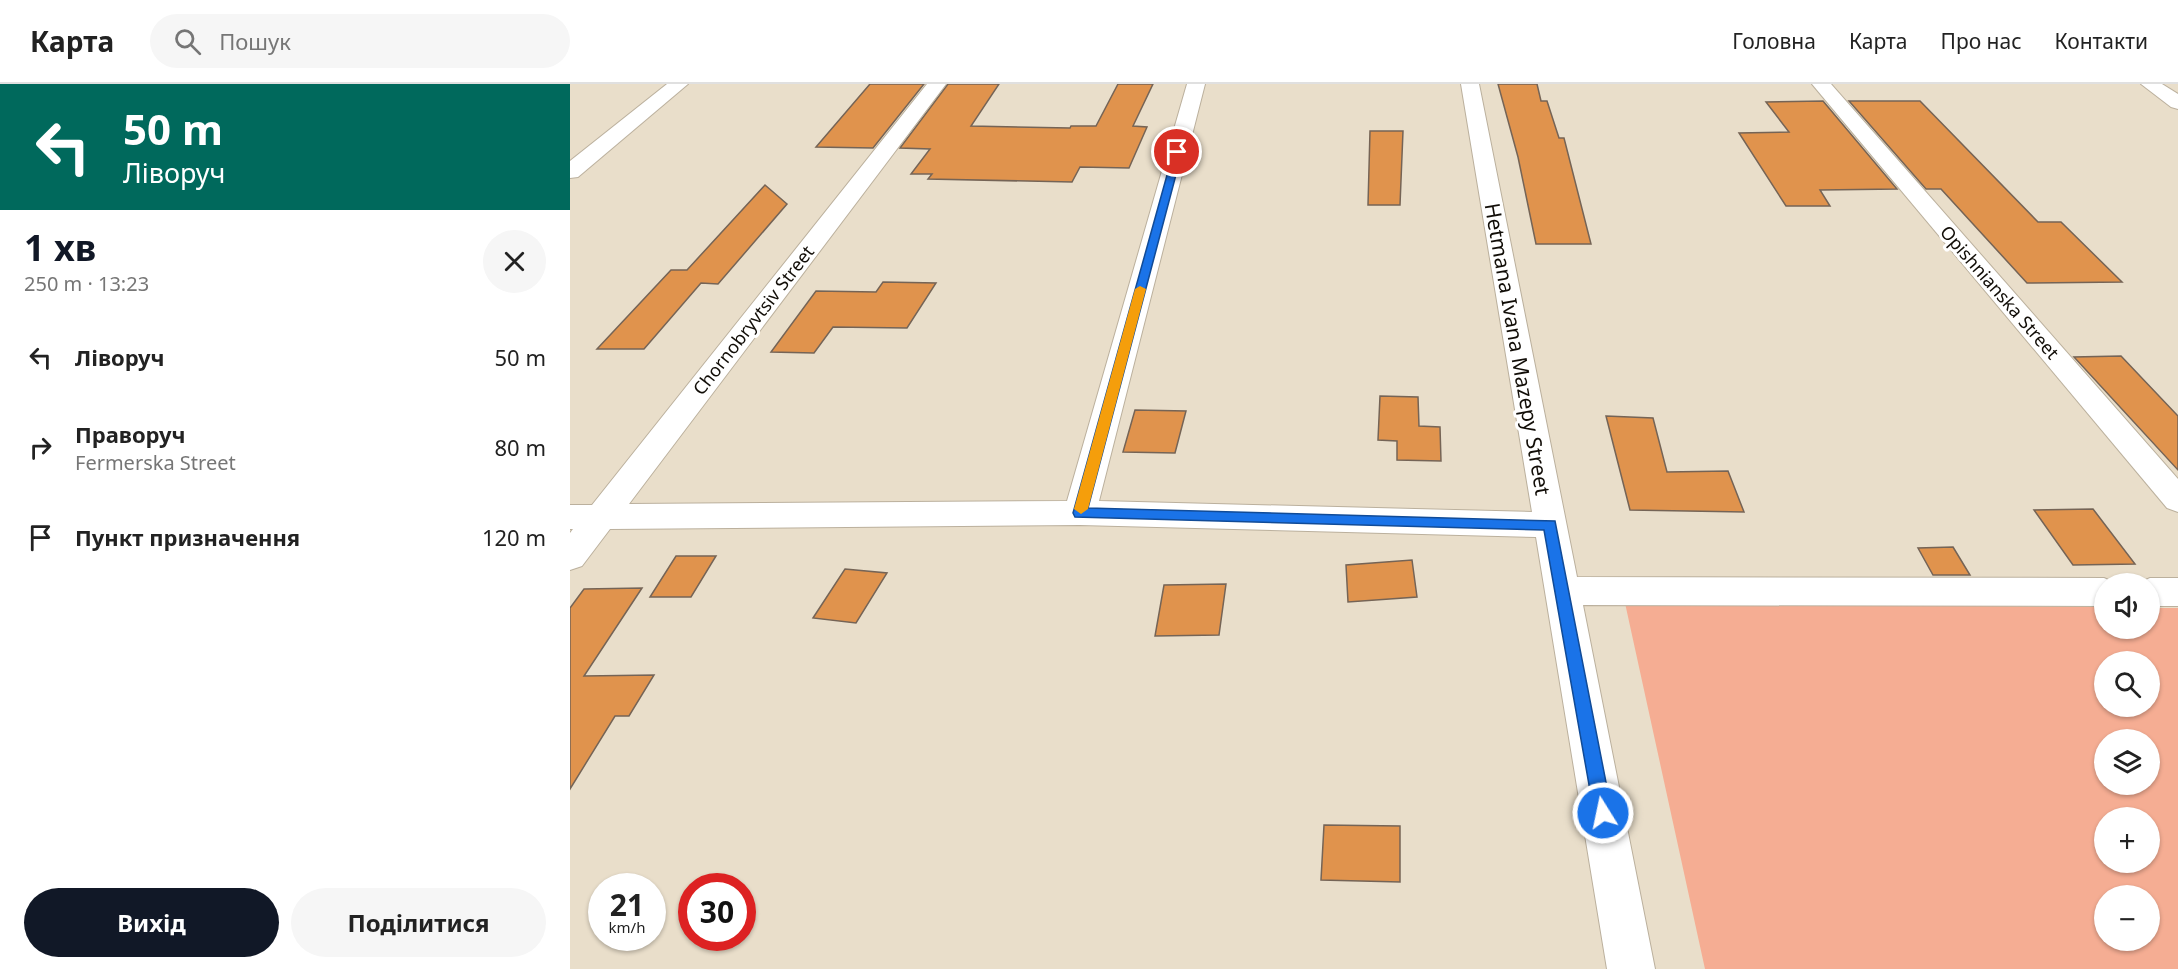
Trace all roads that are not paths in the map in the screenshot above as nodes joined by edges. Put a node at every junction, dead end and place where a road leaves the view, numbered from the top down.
1 (679, 84) edge
2 (937, 84) edge
3 (1196, 84) edge
4 (1470, 84) edge
5 (1821, 84) edge
6 (2150, 84) edge
7 (2178, 103) edge
8 (570, 172) edge
9 (2178, 500) edge
10 (1080, 513) junction
11 (585, 517) edge
12 (1550, 525) junction
13 (570, 557) edge
14 (1562, 591) junction
15 (2094, 592) edge
16 (2160, 592) edge
17 (2178, 592) edge
18 (1631, 969) edge

1 - 8 street
2 - 11 street, Chornobryvtsiv Street
3 - 10 street
4 - 12 street, Hetmana Ivana Mazepy Street
5 - 9 street, Opishnianska Street
6 - 7 street
10 - 11 street
10 - 12 street
11 - 13 street, Chornobryvtsiv Street
12 - 14 street, Hetmana Ivana Mazepy Street
14 - 15 street
14 - 18 street, Hetmana Ivana Mazepy Street
16 - 17 street

